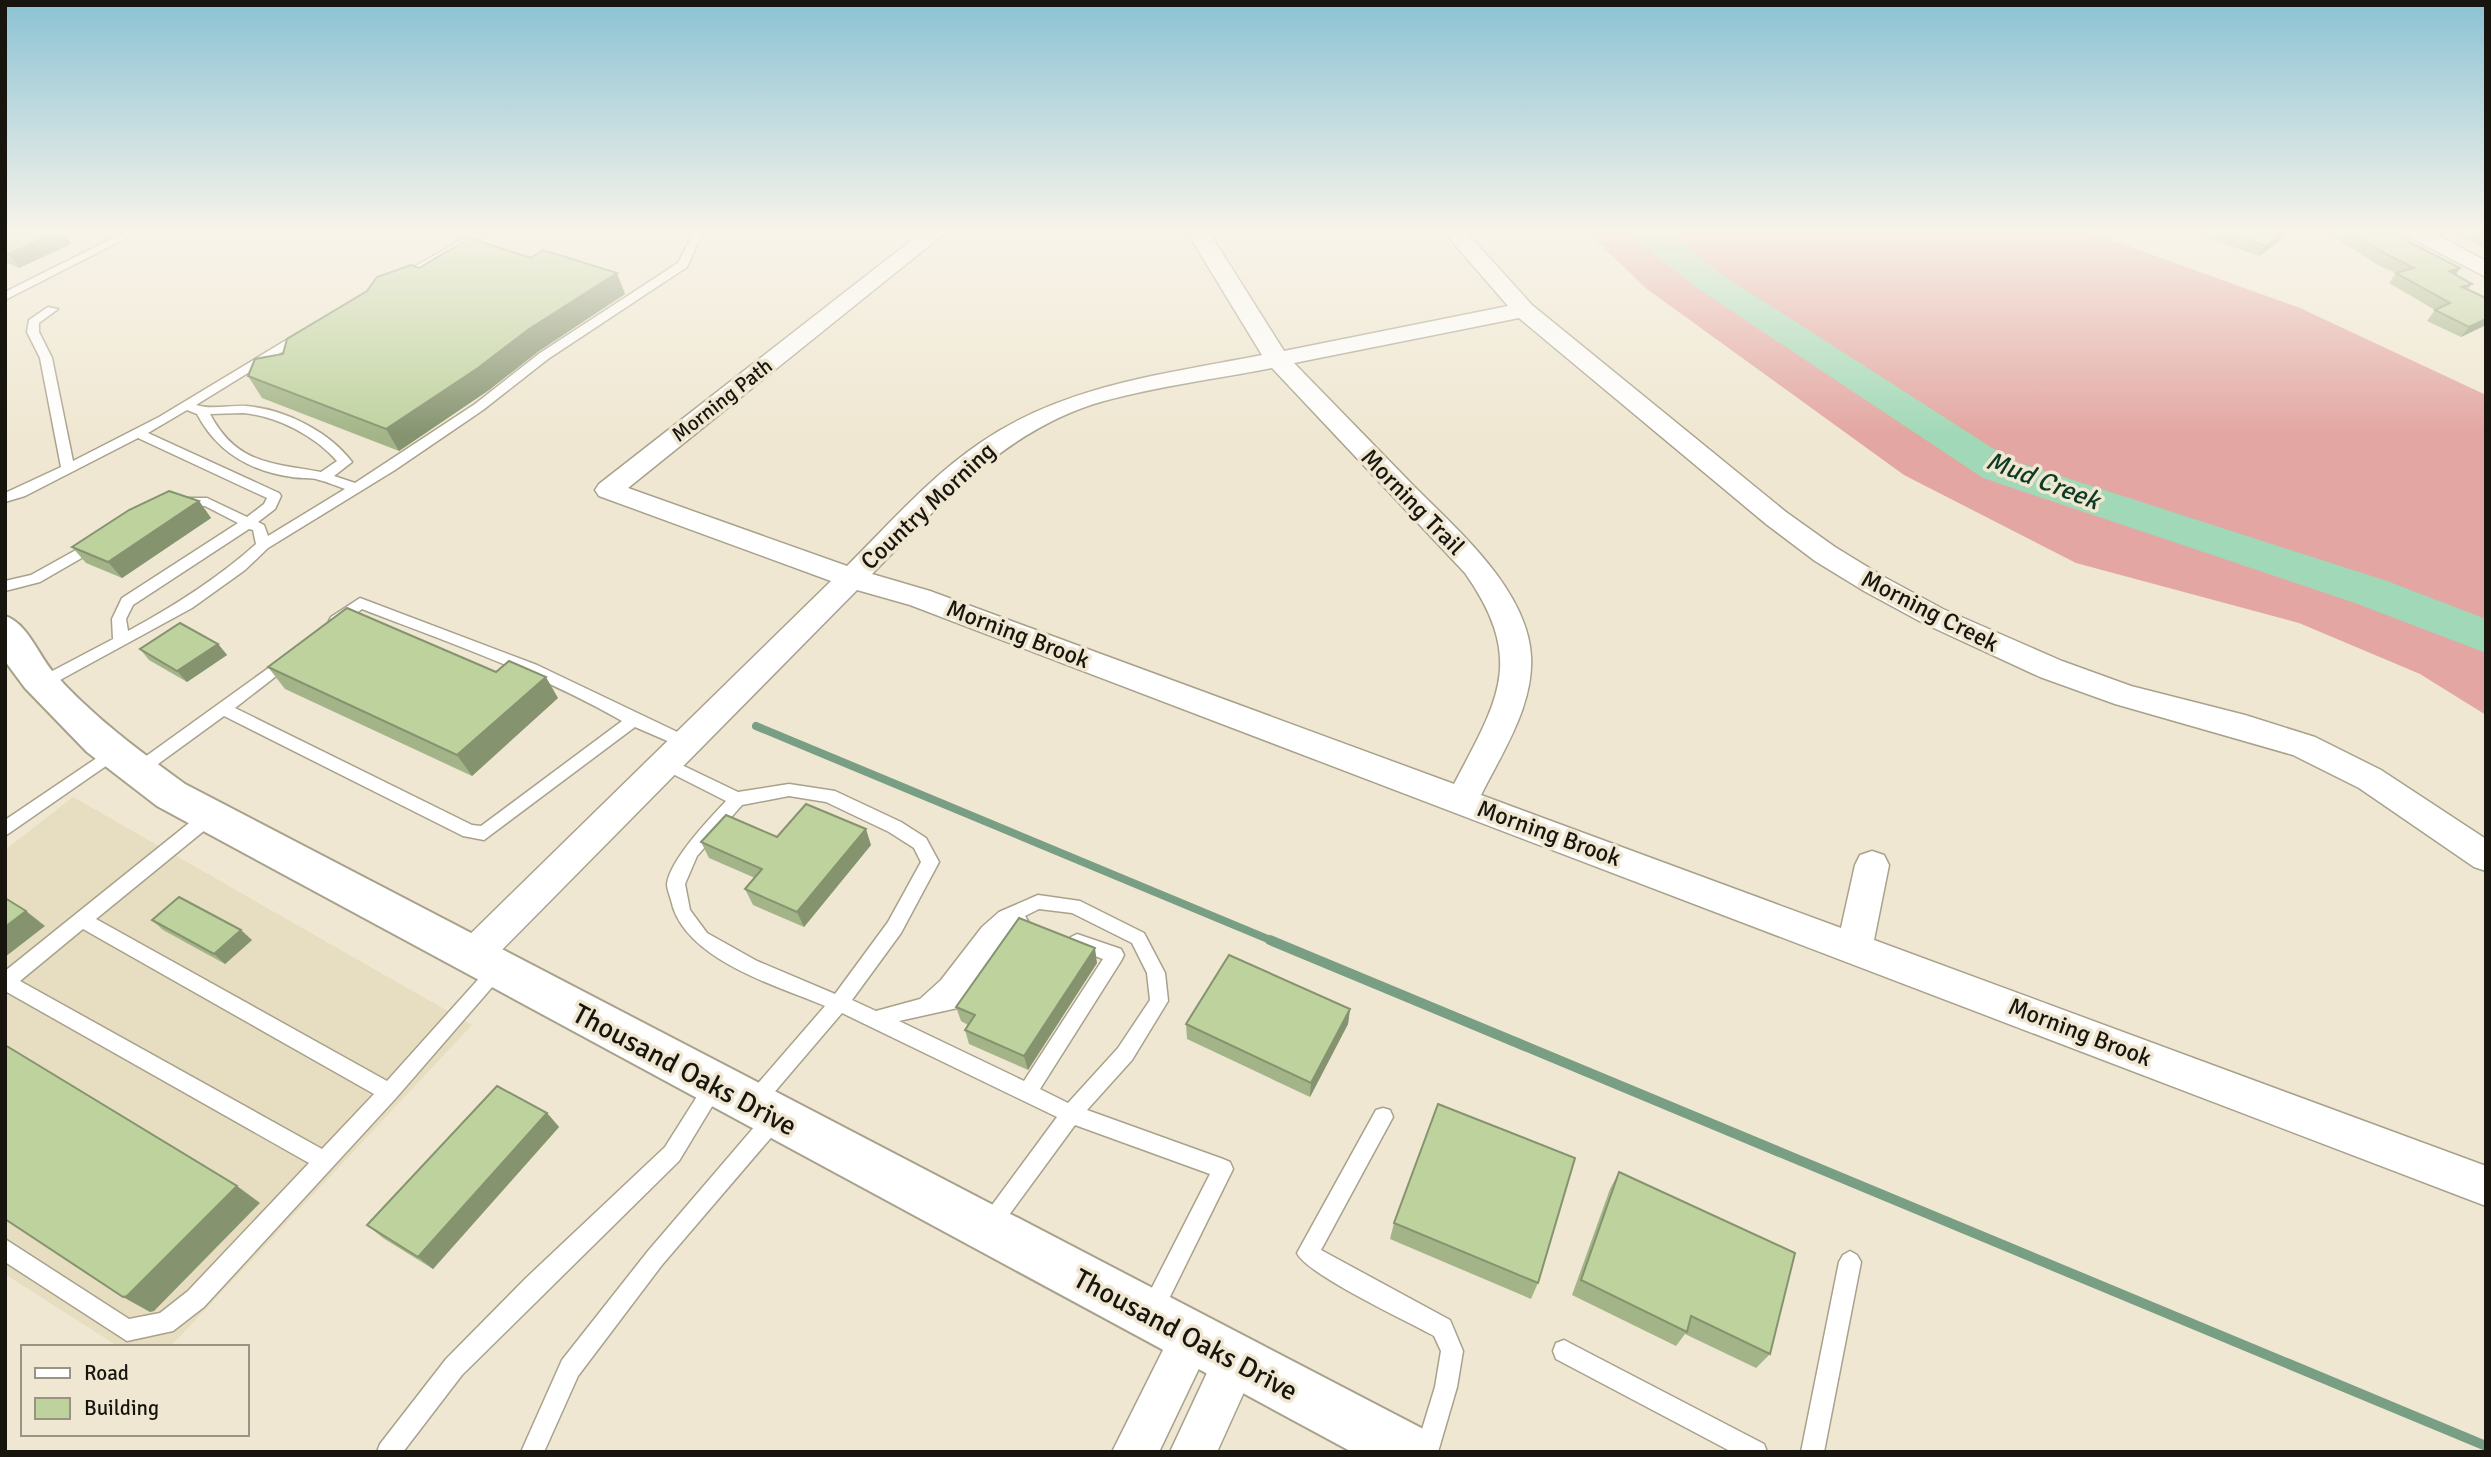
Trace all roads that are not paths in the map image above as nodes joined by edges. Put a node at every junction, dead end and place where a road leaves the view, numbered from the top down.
1 (630, 300) edge
2 (849, 300) edge
3 (1240, 300) edge
4 (1515, 300) edge
5 (52, 309) dead end
6 (1524, 310) junction
7 (318, 326) edge
8 (1277, 359) junction
9 (186, 406) junction
10 (202, 411) junction
11 (138, 433) junction
12 (68, 469) junction
13 (324, 477) junction
14 (356, 487) junction
15 (608, 490) joint
16 (5, 498) edge
17 (168, 506) edge
18 (247, 522) junction
19 (104, 539) edge
20 (263, 545) junction
21 (851, 578) junction
22 (5, 586) edge
23 (328, 627) edge
24 (5, 629) edge
25 (121, 640) junction
26 (297, 652) edge
27 (44, 682) junction
28 (223, 709) junction
29 (634, 720) junction
30 (686, 743) junction
31 (125, 762) junction
32 (665, 763) junction
33 (737, 799) junction
34 (1462, 800) junction
35 (210, 816) junction
36 (5, 828) edge
37 (2486, 857) edge
38 (1872, 865) dead end
39 (82, 920) junction
40 (1031, 925) edge
41 (1055, 934) edge
42 (1855, 947) junction
43 (485, 963) junction
44 (5, 982) edge
45 (838, 1004) junction
46 (925, 1006) junction
47 (876, 1019) junction
48 (389, 1092) junction
49 (1027, 1093) junction
50 (747, 1102) junction
51 (1072, 1114) junction
52 (1383, 1117) dead end
53 (324, 1161) junction
54 (2486, 1186) edge
55 (987, 1229) junction
56 (5, 1249) edge
57 (1850, 1262) dead end
58 (1149, 1315) junction
59 (1214, 1349) junction
60 (1564, 1351) dead end
61 (388, 1452) edge
62 (532, 1452) edge
63 (1135, 1452) edge
64 (1193, 1452) edge
65 (1409, 1452) edge
66 (1426, 1452) edge
67 (1756, 1452) edge
68 (1812, 1452) edge

1 - 14 lane
2 - 15 street, Morning Path
3 - 8 street, Morning Trail
4 - 6 street, Morning Creek
5 - 12 lane
6 - 8 street, Country Morning
6 - 37 street, Morning Creek
7 - 9 lane
8 - 21 street, Country Morning
8 - 34 street, Morning Trail
9 - 10 lane
9 - 11 lane
10 - 13 lane
10 - 13 lane
11 - 12 lane
11 - 18 lane
12 - 16 lane
13 - 14 lane
14 - 20 lane
15 - 21 street, Morning Brook
17 - 18 lane
18 - 20 lane
18 - 25 lane
19 - 22 lane
20 - 25 lane
21 - 30 street, Country Morning
21 - 34 street, Morning Brook
23 - 29 lane
24 - 27 main road, Thousand Oaks Drive
25 - 27 lane
26 - 28 lane
27 - 31 main road, Thousand Oaks Drive
28 - 29 lane
28 - 31 lane
29 - 30 lane
30 - 32 street, Country Morning
31 - 35 main road, Thousand Oaks Drive
31 - 36 lane
32 - 33 lane
32 - 43 street, Country Morning
33 - 45 lane
33 - 45 lane
34 - 42 street, Morning Brook
35 - 39 lane
35 - 43 main road, Thousand Oaks Drive
38 - 42 street
39 - 44 lane
39 - 48 lane
40 - 46 lane
41 - 49 lane
42 - 54 street, Morning Brook
43 - 48 lane
43 - 50 main road, Thousand Oaks Drive
44 - 53 lane
45 - 47 lane
45 - 50 lane
46 - 47 lane
46 - 51 lane
47 - 49 lane
48 - 53 lane
49 - 51 lane
50 - 55 main road, Thousand Oaks Drive
50 - 61 lane
50 - 62 lane
51 - 55 lane
51 - 58 lane
52 - 66 lane
53 - 56 lane
55 - 58 main road, Thousand Oaks Drive
57 - 68 lane
58 - 59 main road, Thousand Oaks Drive
59 - 63 street
59 - 64 street
59 - 65 main road, Thousand Oaks Drive
60 - 67 lane

